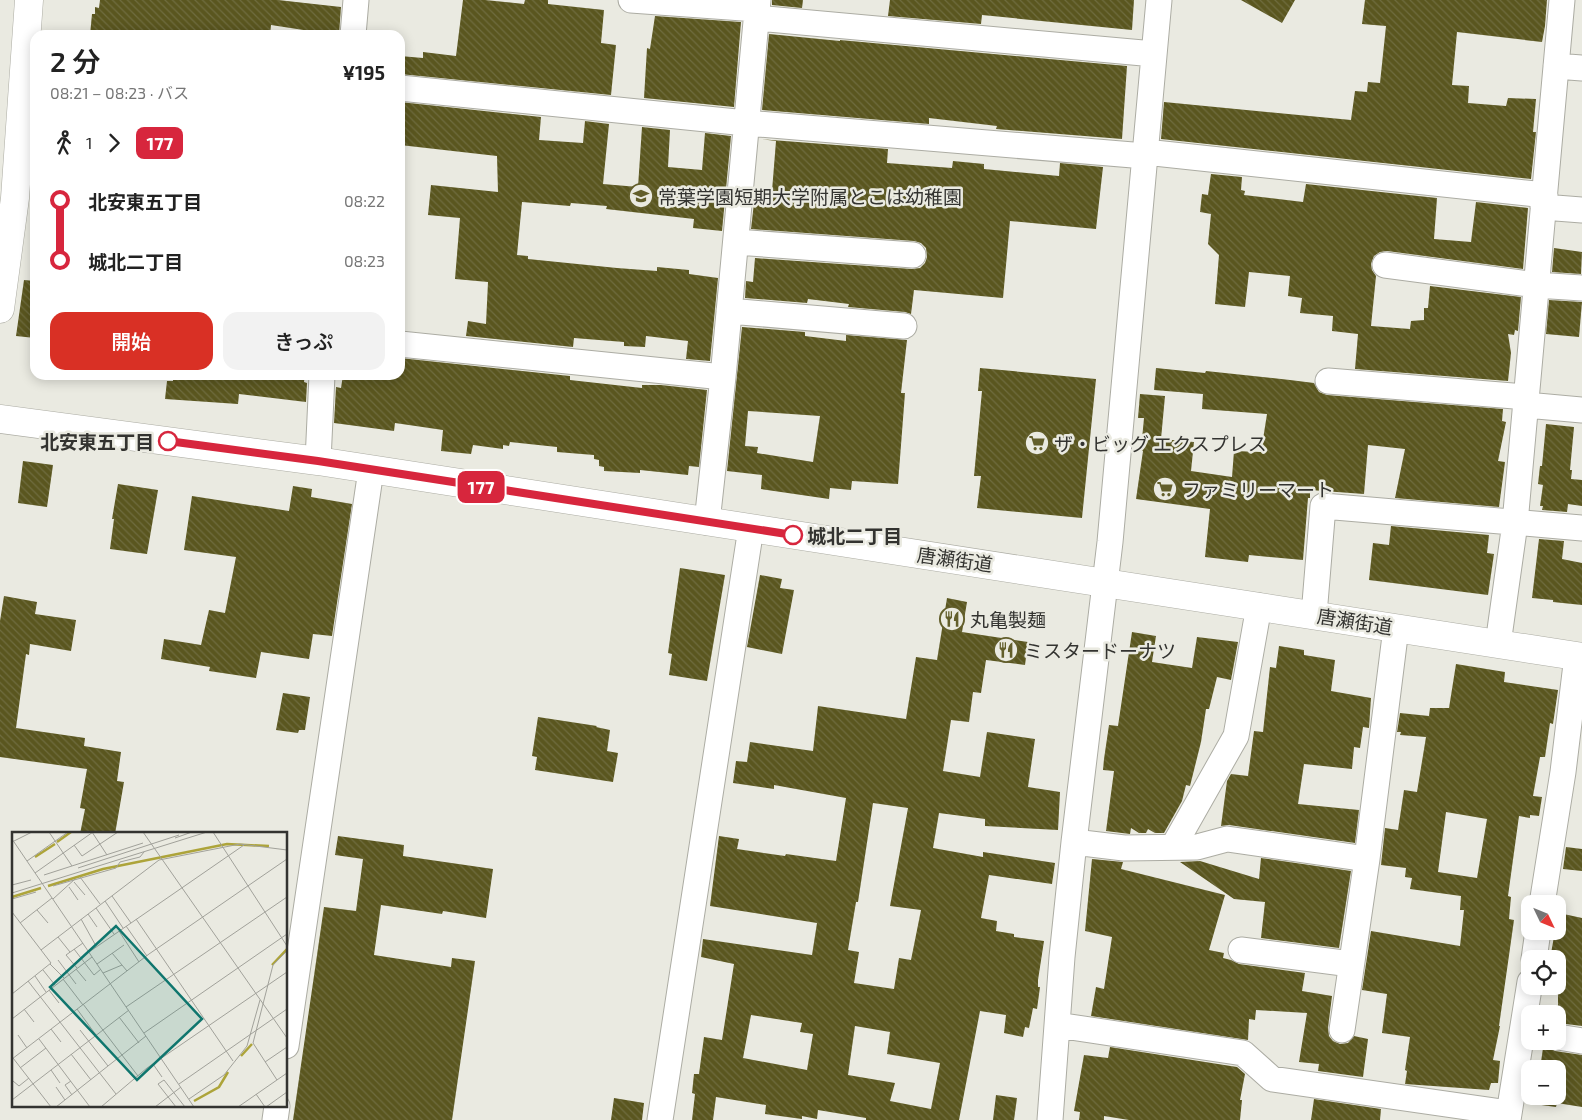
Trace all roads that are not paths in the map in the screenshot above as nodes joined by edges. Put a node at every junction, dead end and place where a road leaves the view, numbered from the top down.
1 (29, 0) edge
2 (356, 0) edge
3 (631, 0) edge
4 (1159, 0) edge
5 (1562, 0) edge
6 (757, 9) edge
7 (353, 30) edge
8 (1154, 54) junction
9 (30, 56) edge
10 (1556, 66) junction
11 (1582, 68) edge
12 (405, 89) edge
13 (746, 123) junction
14 (1145, 154) junction
15 (1544, 201) junction
16 (1582, 210) edge
17 (736, 242) junction
18 (913, 255) dead end
19 (1385, 265) dead end
20 (1536, 285) junction
21 (1582, 288) edge
22 (1, 292) edge
23 (729, 311) junction
24 (904, 326) dead end
25 (405, 345) edge
26 (723, 377) junction
27 (322, 380) edge
28 (1328, 381) dead end
29 (1526, 401) junction
30 (1582, 410) edge
31 (0, 418) edge
32 (318, 461) junction
33 (371, 470) junction
34 (706, 522) junction
35 (1515, 523) junction
36 (752, 528) junction
37 (1582, 528) edge
38 (1104, 582) junction
39 (1259, 606) junction
40 (1314, 615) junction
41 (1396, 628) junction
42 (1498, 644) junction
43 (1579, 656) edge
44 (1573, 773) edge
45 (1074, 842) junction
46 (1173, 847) junction
47 (1368, 859) junction
48 (1544, 895) edge
49 (1240, 950) dead end
50 (1351, 964) junction
51 (1057, 1025) junction
52 (1342, 1030) dead end
53 (288, 1032) edge
54 (1566, 1038) edge
55 (1582, 1040) edge
56 (1522, 1050) edge
57 (1509, 1116) edge
58 (660, 1120) edge
59 (1050, 1120) edge

1 - 9 street
2 - 7 street
3 - 6 street
4 - 8 street
5 - 10 street
6 - 8 street
6 - 13 street
8 - 14 street
9 - 22 street
10 - 11 street
10 - 15 street
12 - 13 street
13 - 14 street
13 - 17 street
14 - 15 street
14 - 38 street
15 - 16 street
15 - 20 street
17 - 18 street
17 - 23 street
19 - 20 street
20 - 21 street
20 - 29 street
23 - 24 street
23 - 26 street
25 - 26 street
26 - 34 street
27 - 32 street
28 - 29 street
29 - 30 street
29 - 35 street
31 - 32 street, 唐瀬街道
32 - 33 street, 唐瀬街道
33 - 34 street, 唐瀬街道
33 - 53 street
34 - 36 street, 唐瀬街道
35 - 37 street
35 - 40 street
35 - 42 street
36 - 38 street, 唐瀬街道
36 - 58 street
38 - 39 street, 唐瀬街道
38 - 45 street
39 - 40 street, 唐瀬街道
39 - 46 street
40 - 41 street, 唐瀬街道
41 - 42 street, 唐瀬街道
41 - 47 street
42 - 43 street, 唐瀬街道
43 - 44 street
44 - 48 street
45 - 46 street
45 - 51 street
46 - 47 street
47 - 50 street
49 - 50 street
50 - 52 street
51 - 57 street
51 - 59 street
54 - 55 street
56 - 57 street

